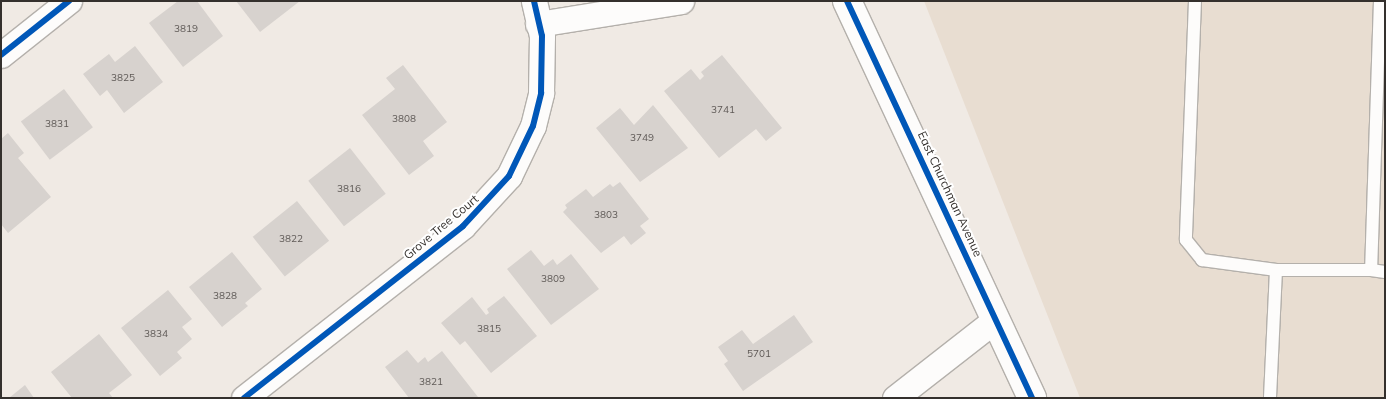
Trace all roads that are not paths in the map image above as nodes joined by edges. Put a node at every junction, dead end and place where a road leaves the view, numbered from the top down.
1 (69, 1) edge
2 (681, 1) edge
3 (847, 1) edge
4 (1195, 1) edge
5 (1380, 1) edge
6 (536, 13) edge
7 (1, 55) edge
8 (1276, 270) junction
9 (1371, 270) junction
10 (1385, 272) edge
11 (995, 320) junction
12 (244, 398) edge
13 (895, 398) edge
14 (1032, 398) edge
15 (1270, 398) edge

1 - 7 street
2 - 6 street
3 - 11 street, East Churchman Avenue
4 - 8 lane
5 - 9 lane
6 - 12 street, Grove Tree Court
8 - 9 lane
8 - 15 lane
9 - 10 lane
11 - 13 street
11 - 14 street, East Churchman Avenue

